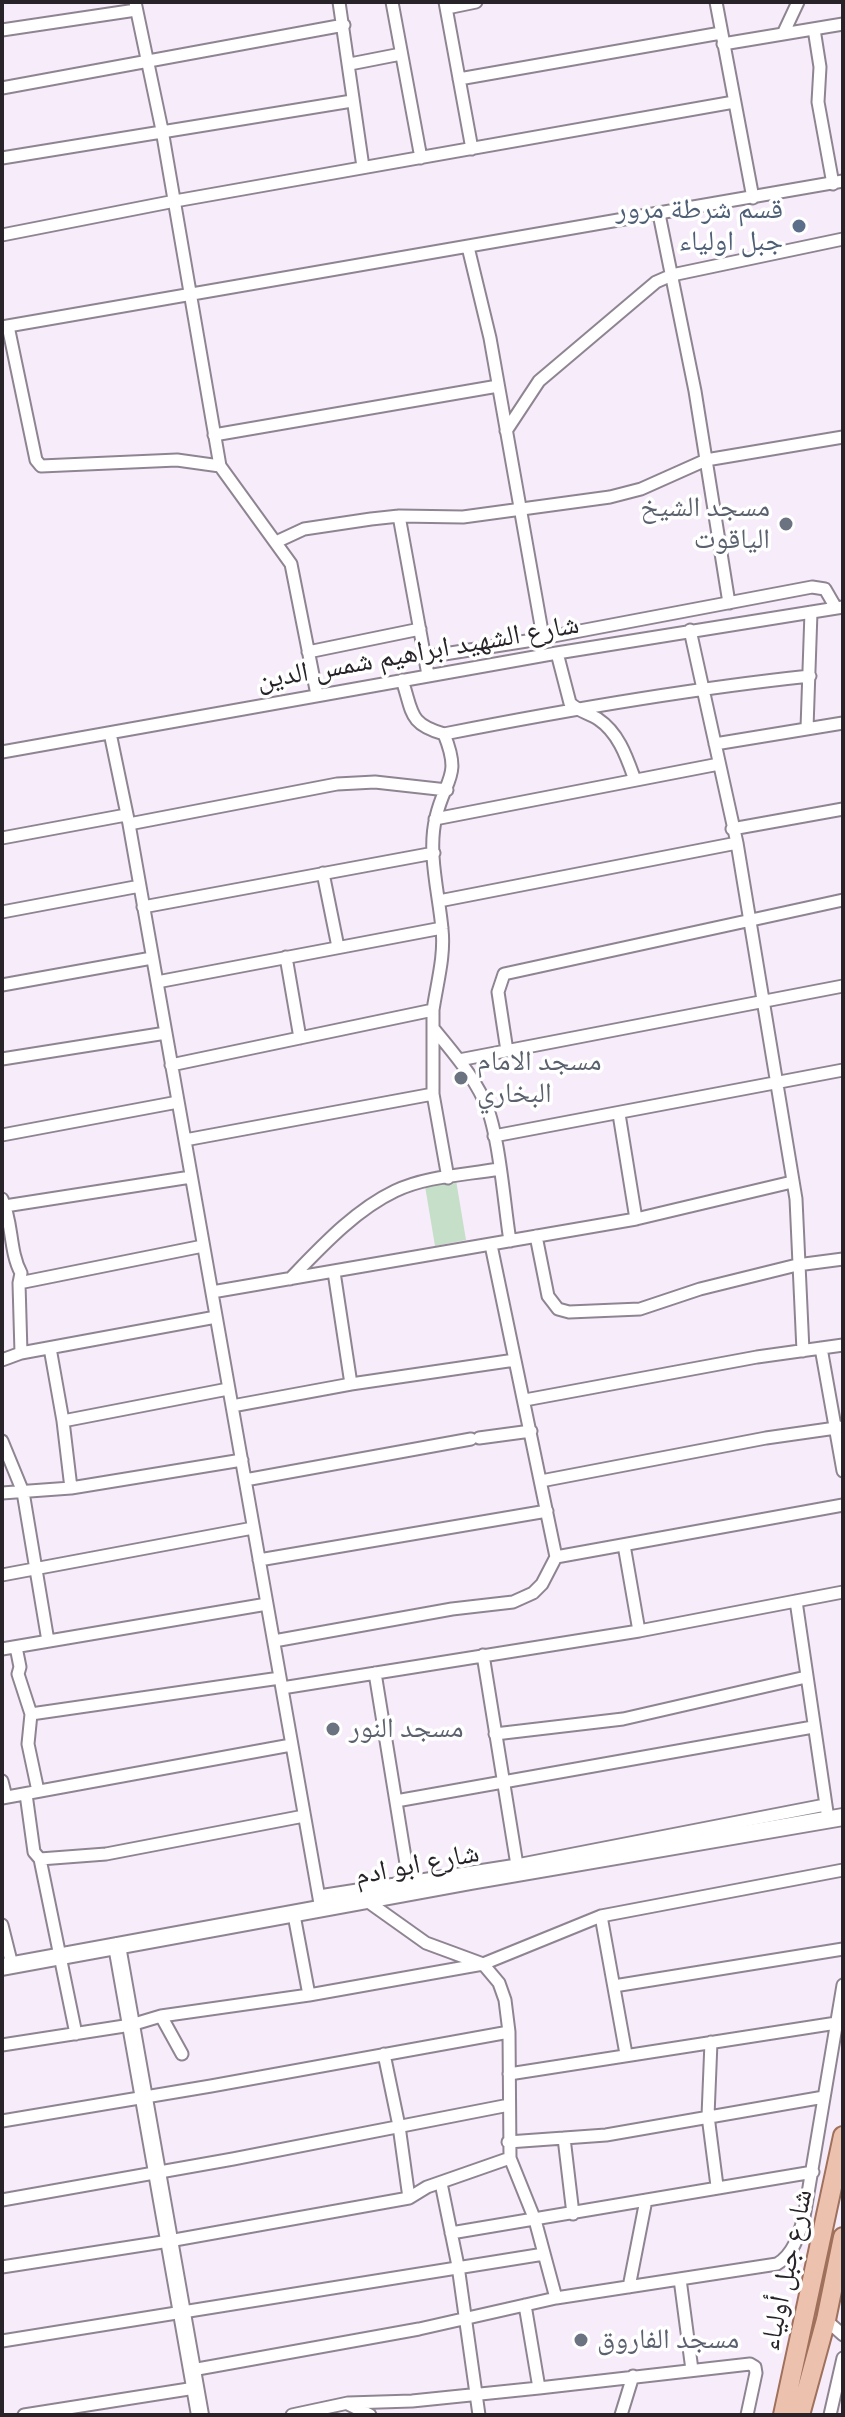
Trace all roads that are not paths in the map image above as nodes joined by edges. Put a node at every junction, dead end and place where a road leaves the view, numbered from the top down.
1 (339, 2) edge
2 (392, 2) edge
3 (476, 2) edge
4 (716, 2) edge
5 (798, 2) edge
6 (446, 5) edge
7 (135, 6) edge
8 (843, 24) edge
9 (344, 25) junction
10 (814, 29) junction
11 (2, 30) edge
12 (783, 34) junction
13 (722, 38) junction
14 (401, 54) junction
15 (148, 60) junction
16 (350, 64) junction
17 (459, 79) junction
18 (2, 88) edge
19 (352, 101) junction
20 (734, 102) junction
21 (162, 130) junction
22 (472, 149) junction
23 (2, 158) edge
24 (421, 158) junction
25 (363, 167) junction
26 (838, 182) edge
27 (753, 198) junction
28 (175, 201) junction
29 (659, 214) junction
30 (2, 235) edge
31 (843, 239) edge
32 (468, 247) junction
33 (672, 275) junction
34 (189, 295) junction
35 (5, 327) edge
36 (498, 386) junction
37 (506, 431) junction
38 (214, 435) junction
39 (843, 437) edge
40 (706, 460) junction
41 (220, 466) junction
42 (519, 508) junction
43 (399, 516) junction
44 (276, 542) junction
45 (729, 603) junction
46 (840, 607) edge
47 (811, 612) junction
48 (588, 628) junction
49 (420, 629) junction
50 (690, 630) junction
51 (543, 637) junction
52 (590, 647) junction
53 (308, 652) junction
54 (557, 653) junction
55 (425, 657) junction
56 (428, 675) junction
57 (810, 676) junction
58 (402, 680) junction
59 (703, 687) junction
60 (317, 695) junction
61 (575, 708) junction
62 (843, 723) edge
63 (807, 728) junction
64 (110, 733) junction
65 (444, 734) junction
66 (715, 744) junction
67 (2, 752) edge
68 (719, 764) junction
69 (635, 780) junction
70 (447, 790) junction
71 (843, 809) edge
72 (128, 819) junction
73 (435, 819) junction
74 (732, 829) junction
75 (2, 838) edge
76 (737, 843) junction
77 (434, 853) junction
78 (323, 873) junction
79 (140, 886) junction
80 (843, 900) edge
81 (439, 901) junction
82 (143, 907) junction
83 (2, 912) edge
84 (749, 920) junction
85 (442, 928) junction
86 (338, 947) junction
87 (286, 957) junction
88 (152, 958) junction
89 (157, 982) junction
90 (2, 985) edge
91 (843, 986) edge
92 (764, 1000) junction
93 (433, 1010) junction
94 (433, 1028) junction
95 (166, 1033) junction
96 (300, 1038) junction
97 (507, 1051) junction
98 (2, 1059) edge
99 (459, 1060) junction
100 (171, 1065) junction
101 (843, 1070) edge
102 (775, 1081) junction
103 (433, 1094) junction
104 (178, 1102) junction
105 (619, 1114) junction
106 (2, 1135) edge
107 (494, 1136) junction
108 (185, 1140) junction
109 (499, 1169) junction
110 (191, 1177) junction
111 (448, 1178) junction
112 (792, 1182) junction
113 (4, 1202) edge
114 (636, 1219) junction
115 (536, 1236) junction
116 (510, 1241) junction
117 (491, 1245) junction
118 (203, 1246) junction
119 (843, 1259) edge
120 (797, 1265) junction
121 (334, 1272) junction
122 (290, 1279) junction
123 (19, 1283) junction
124 (212, 1292) junction
125 (216, 1317) junction
126 (843, 1345) edge
127 (50, 1348) junction
128 (821, 1348) junction
129 (803, 1351) junction
130 (21, 1353) junction
131 (2, 1360) edge
132 (515, 1360) junction
133 (351, 1384) junction
134 (228, 1389) junction
135 (525, 1400) junction
136 (232, 1406) junction
137 (63, 1421) junction
138 (838, 1427) edge
139 (531, 1431) junction
140 (2, 1441) edge
141 (242, 1460) junction
142 (843, 1471) edge
143 (245, 1480) junction
144 (541, 1481) junction
145 (71, 1488) junction
146 (23, 1492) junction
147 (2, 1493) edge
148 (843, 1505) edge
149 (547, 1511) junction
150 (253, 1528) junction
151 (624, 1545) junction
152 (556, 1557) junction
153 (259, 1560) junction
154 (36, 1569) junction
155 (2, 1575) edge
156 (843, 1592) edge
157 (796, 1601) junction
158 (267, 1604) junction
159 (639, 1631) junction
160 (48, 1641) junction
161 (274, 1641) junction
162 (16, 1647) junction
163 (2, 1649) edge
164 (483, 1655) junction
165 (375, 1673) junction
166 (806, 1677) junction
167 (281, 1683) junction
168 (31, 1714) junction
169 (813, 1727) junction
170 (495, 1734) junction
171 (291, 1745) junction
172 (2, 1781) edge
173 (503, 1783) junction
174 (32, 1793) junction
175 (4, 1798) edge
176 (396, 1801) junction
177 (832, 1814) edge
178 (304, 1816) junction
179 (40, 1859) junction
180 (517, 1865) junction
181 (843, 1870) edge
182 (409, 1882) junction
183 (367, 1901) junction
184 (320, 1903) junction
185 (294, 1915) junction
186 (601, 1916) junction
187 (2, 1925) edge
188 (117, 1946) junction
189 (843, 1949) edge
190 (61, 1956) junction
191 (483, 1964) junction
192 (7, 1966) edge
193 (843, 1985) edge
194 (614, 1986) junction
195 (309, 1995) junction
196 (161, 2016) junction
197 (840, 2022) edge
198 (131, 2025) junction
199 (509, 2032) junction
200 (76, 2034) junction
201 (711, 2042) junction
202 (2, 2045) edge
203 (182, 2054) dead end
204 (384, 2054) junction
205 (626, 2054) junction
206 (509, 2074) junction
207 (144, 2097) junction
208 (824, 2097) junction
209 (509, 2105) junction
210 (708, 2116) junction
211 (2, 2121) edge
212 (399, 2126) junction
213 (843, 2136) edge
214 (564, 2138) junction
215 (508, 2142) junction
216 (510, 2158) junction
217 (813, 2172) junction
218 (157, 2173) junction
219 (441, 2183) junction
220 (717, 2186) junction
221 (409, 2198) junction
222 (2, 2200) edge
223 (646, 2200) junction
224 (573, 2214) junction
225 (535, 2220) junction
226 (451, 2233) junction
227 (843, 2237) edge
228 (169, 2241) junction
229 (544, 2254) junction
230 (840, 2262) edge
231 (458, 2266) junction
232 (2, 2267) edge
233 (680, 2279) junction
234 (629, 2287) junction
235 (556, 2298) junction
236 (525, 2305) junction
237 (181, 2312) junction
238 (464, 2318) junction
239 (826, 2320) junction
240 (843, 2335) edge
241 (2, 2341) edge
242 (843, 2358) edge
243 (192, 2370) junction
244 (692, 2370) junction
245 (633, 2376) junction
246 (195, 2388) junction
247 (539, 2388) junction
248 (477, 2394) junction
249 (348, 2403) junction
250 (24, 2415) edge
251 (200, 2415) edge
252 (292, 2415) edge
253 (370, 2415) edge
254 (479, 2415) edge
255 (621, 2415) edge
256 (747, 2415) edge
257 (783, 2415) edge
258 (800, 2415) edge
259 (830, 2415) edge

1 - 9 street
2 - 14 street
3 - 6 street
4 - 13 street
5 - 12 street
6 - 17 street
7 - 11 street
7 - 15 street
8 - 10 street
9 - 15 street
9 - 16 street
10 - 12 street
10 - 26 street
12 - 13 street
13 - 17 street
13 - 20 street
14 - 16 street
14 - 24 street
15 - 18 street
15 - 21 street
16 - 19 street
17 - 22 street
19 - 21 street
19 - 25 street
20 - 22 street
20 - 27 street
21 - 23 street
21 - 28 street
22 - 24 street
24 - 25 street
25 - 28 street
26 - 27 street
27 - 29 street
28 - 30 street
28 - 34 street
29 - 32 street
29 - 33 street
31 - 33 street
32 - 34 street
32 - 36 street
33 - 37 street
33 - 40 street
34 - 35 street
34 - 38 street
35 - 41 street
36 - 37 street
36 - 38 street
37 - 42 street
38 - 41 street
39 - 40 street
40 - 42 street
40 - 45 street
41 - 44 street
42 - 43 street
42 - 51 street
43 - 44 street
43 - 49 street
44 - 53 street
45 - 46 street
45 - 48 street
46 - 47 street, شارع الشهيد ابراهيم شمس الدين
47 - 50 street, شارع الشهيد ابراهيم شمس الدين
47 - 57 street
48 - 51 street
48 - 52 street
49 - 53 street
49 - 55 street
50 - 52 street, شارع الشهيد ابراهيم شمس الدين
50 - 59 street
51 - 55 street
52 - 54 street, شارع الشهيد ابراهيم شمس الدين
53 - 60 street
54 - 56 street, شارع الشهيد ابراهيم شمس الدين
54 - 61 street
55 - 56 street
56 - 58 street, شارع الشهيد ابراهيم شمس الدين
57 - 59 street
57 - 63 street
58 - 60 street, شارع الشهيد ابراهيم شمس الدين
58 - 65 street
59 - 61 street
59 - 66 street
60 - 64 street, شارع الشهيد ابراهيم شمس الدين
61 - 65 street
61 - 69 street
62 - 63 street
63 - 66 street
64 - 67 street, شارع الشهيد ابراهيم شمس الدين
64 - 72 street
65 - 70 street
66 - 68 street
68 - 69 street
68 - 74 street
69 - 73 street
70 - 72 street
70 - 73 street
71 - 74 street
72 - 75 street
72 - 79 street
73 - 77 street
74 - 76 street
76 - 81 street
76 - 84 street
77 - 78 street
77 - 81 street
78 - 82 street
78 - 86 street
79 - 82 street
79 - 83 street
80 - 84 street
81 - 85 street
82 - 88 street
84 - 92 street
84 - 97 street
85 - 86 street
85 - 93 street
86 - 87 street
87 - 89 street
87 - 96 street
88 - 89 street
88 - 90 street
89 - 95 street
91 - 92 street
92 - 97 street
92 - 102 street
93 - 94 street
93 - 96 street
94 - 99 street
94 - 103 street
95 - 98 street
95 - 100 street
96 - 100 street
97 - 99 street
99 - 107 street
100 - 104 street
101 - 102 street
102 - 105 street
102 - 112 street
103 - 108 street
103 - 111 street
104 - 106 street
104 - 108 street
105 - 107 street
105 - 114 street
107 - 109 street
108 - 110 street
109 - 111 street
109 - 116 street
110 - 113 street
110 - 118 street
111 - 122 street
112 - 114 street
112 - 120 street
113 - 123 street
114 - 115 street
115 - 116 street
115 - 120 street
116 - 117 street
117 - 121 street
117 - 132 street
118 - 123 street
118 - 124 street
119 - 120 street
120 - 129 street
121 - 122 street
121 - 133 street
122 - 124 street
123 - 130 street
124 - 125 street
125 - 127 street
125 - 134 street
126 - 128 street
127 - 130 street
127 - 137 street
128 - 129 street
128 - 138 street
129 - 135 street
130 - 131 street
132 - 133 street
132 - 135 street
133 - 136 street
134 - 136 street
134 - 137 street
135 - 139 street
136 - 141 street
137 - 145 street
138 - 142 street
138 - 144 street
139 - 143 street
139 - 144 street
140 - 146 street
141 - 143 street
141 - 145 street
143 - 150 street
144 - 149 street
145 - 146 street
146 - 147 street
146 - 154 street
148 - 151 street
149 - 152 street
149 - 153 street
150 - 153 street
150 - 154 street
151 - 152 street
151 - 159 street
152 - 161 street
153 - 158 street
154 - 155 street
154 - 160 street
156 - 157 street
157 - 159 street
157 - 166 street
158 - 160 street
158 - 161 street
159 - 164 street
160 - 162 street
161 - 167 street
162 - 163 street
162 - 168 street
164 - 165 street
164 - 170 street
165 - 167 street
165 - 176 street
166 - 169 street
166 - 170 street
167 - 168 street
167 - 171 street
168 - 174 street
169 - 173 street
169 - 177 street
170 - 173 street
171 - 174 street
171 - 178 street
172 - 175 street
173 - 176 street
173 - 180 street
174 - 175 street
174 - 179 street
176 - 182 street
177 - 180 street
177 - 183 street, شارع ابو ادم
178 - 179 street
178 - 184 street
179 - 190 street
180 - 182 street
181 - 186 street
182 - 184 street
183 - 184 street, شارع ابو ادم
183 - 191 street
184 - 185 street, شارع ابو ادم
185 - 188 street, شارع ابو ادم
185 - 195 street
186 - 191 street
186 - 194 street
187 - 192 street
188 - 190 street, شارع ابو ادم
188 - 198 street
189 - 194 street
190 - 192 street, شارع ابو ادم
190 - 200 street
191 - 195 street
191 - 199 street
193 - 197 street
194 - 205 street
195 - 196 street
196 - 198 street
196 - 203 street
197 - 201 street
197 - 208 street
198 - 200 street
198 - 207 street
199 - 204 street
199 - 206 street
200 - 202 street
201 - 205 street
201 - 210 street
204 - 207 street
204 - 212 street
205 - 206 street
206 - 209 street
207 - 211 street
207 - 218 street
208 - 210 street
208 - 217 street
209 - 212 street
209 - 215 street
210 - 214 street
210 - 220 street
212 - 218 street
212 - 221 street
213 - 257 main road, شارع جبل أولياء
214 - 215 street
214 - 224 street
215 - 216 street
216 - 219 street
216 - 225 street
217 - 220 street
217 - 233 street
218 - 222 street
218 - 228 street
219 - 221 street
219 - 226 street
220 - 223 street
221 - 228 street
223 - 224 street
223 - 234 street
224 - 225 street
225 - 226 street
225 - 229 street
226 - 231 street
227 - 230 main road, شارع جبل أولياء
228 - 232 street
228 - 237 street
229 - 231 street
229 - 235 street
230 - 239 main road, شارع جبل أولياء
231 - 237 street
231 - 238 street
233 - 234 street
233 - 244 street
234 - 235 street
235 - 236 street
236 - 238 street
236 - 247 street
237 - 241 street
237 - 243 street
238 - 243 street
238 - 248 street
239 - 240 street
239 - 258 main road, شارع جبل أولياء
242 - 259 street
243 - 246 street
244 - 245 street
244 - 256 street
245 - 247 street
245 - 255 street
246 - 250 street
246 - 251 street
247 - 248 street
248 - 249 street
248 - 254 street
249 - 252 street
249 - 253 street

